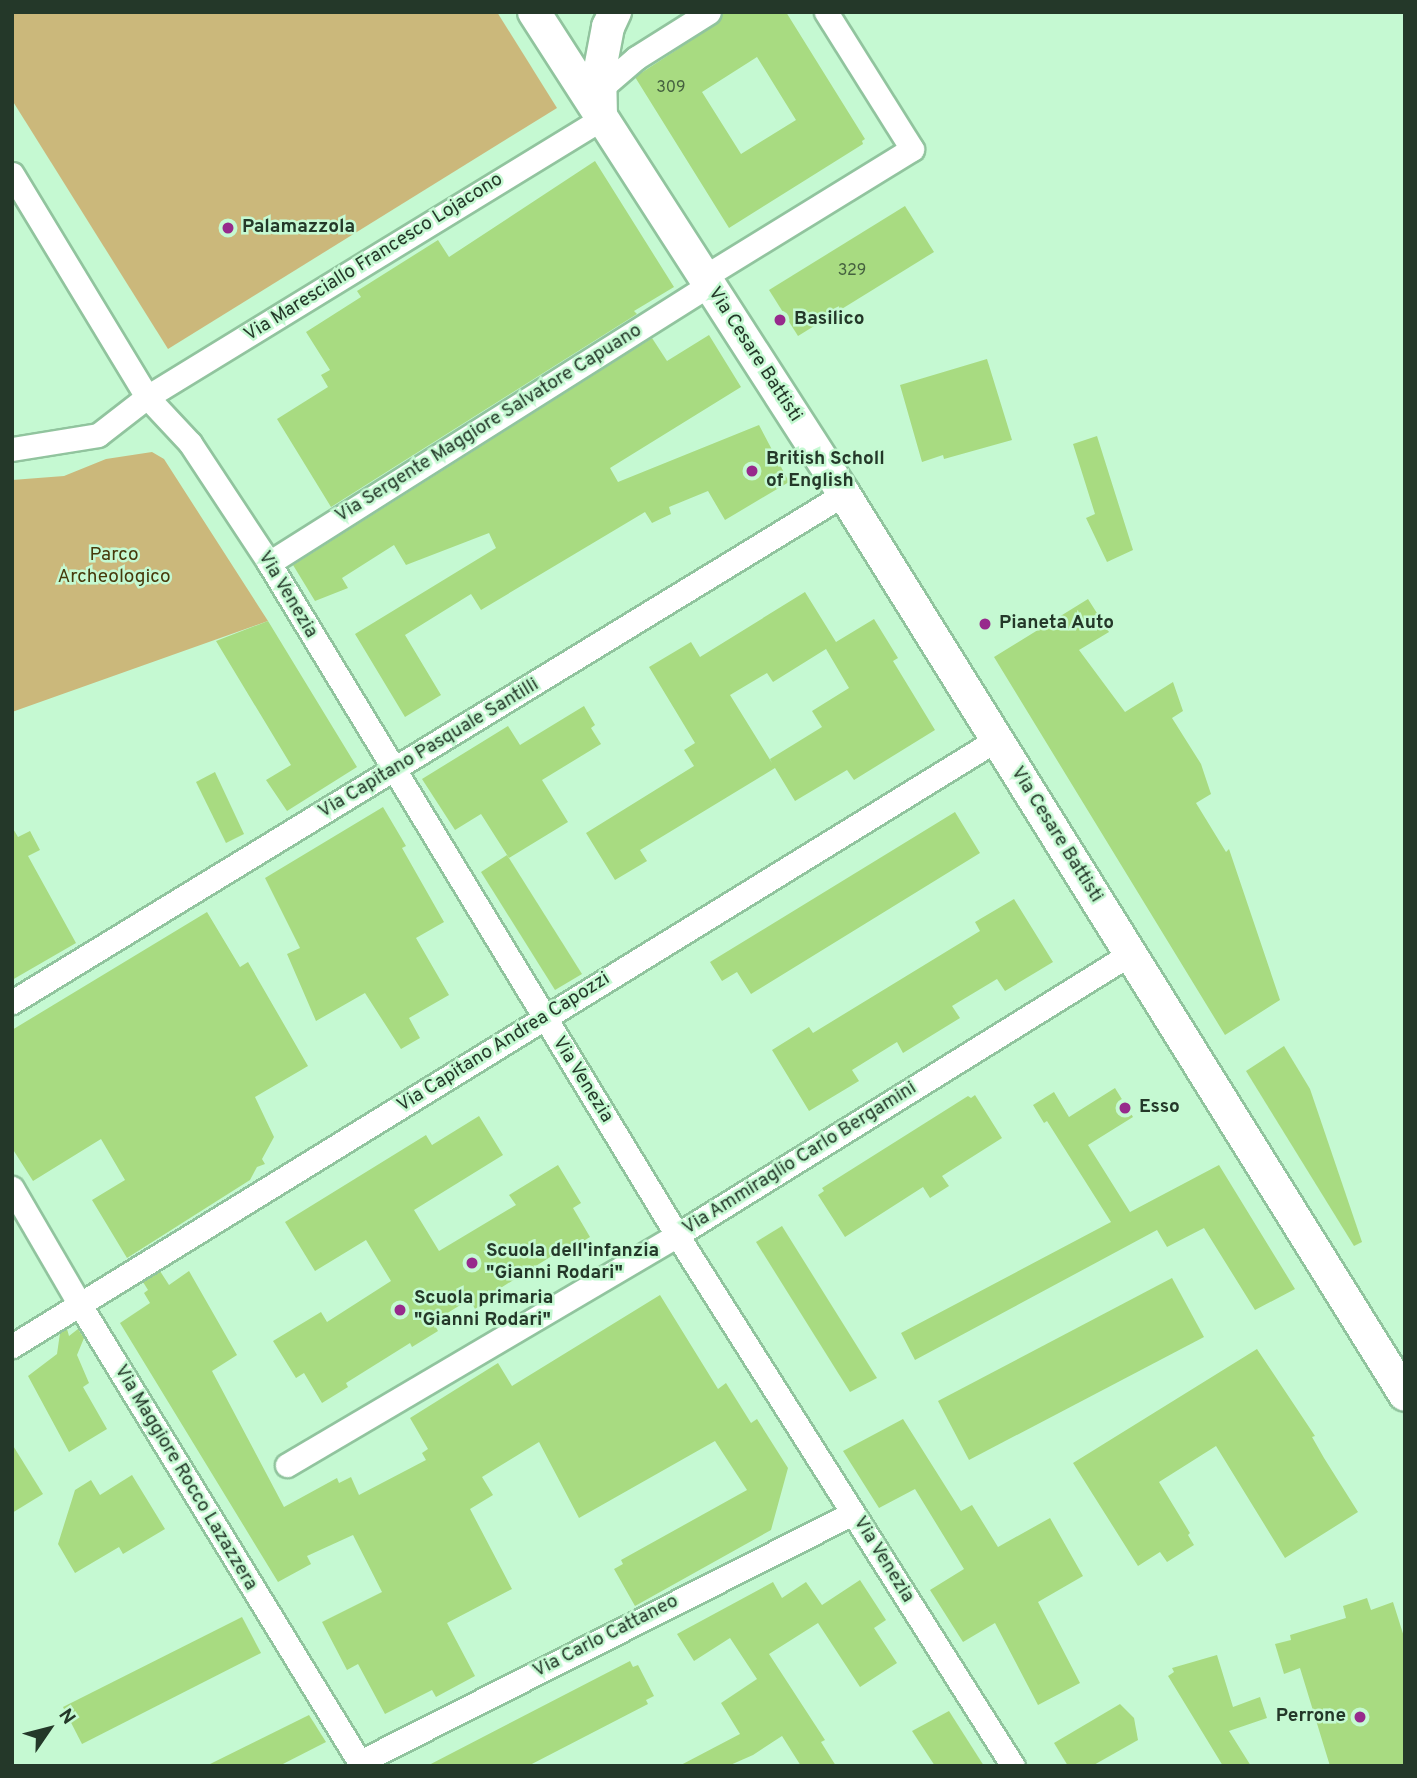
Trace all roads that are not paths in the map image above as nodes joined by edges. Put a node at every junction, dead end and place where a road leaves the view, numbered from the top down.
1 (534, 12) edge
2 (615, 12) edge
3 (709, 12) edge
4 (826, 12) edge
5 (601, 104) junction
6 (12, 174) edge
7 (706, 281) junction
8 (147, 397) junction
9 (12, 449) edge
10 (844, 494) junction
11 (269, 563) junction
12 (996, 740) junction
13 (393, 770) junction
14 (1130, 954) junction
15 (12, 1002) edge
16 (544, 1019) junction
17 (12, 1188) edge
18 (677, 1235) junction
19 (80, 1305) junction
20 (12, 1346) edge
21 (1405, 1395) edge
22 (287, 1465) dead end
23 (853, 1513) junction
24 (361, 1764) edge
25 (1013, 1766) edge

1 - 5 main road, Via Cesare Battisti
2 - 5 main road
3 - 5 street
4 - 7 street, Via Cesare Battisti
5 - 7 main road, Via Cesare Battisti
5 - 8 street, Via Maresciallo Francesco Lojacono
6 - 8 street, Via Venezia
7 - 10 main road, Via Cesare Battisti
7 - 11 street, Via Sergente Maggiore Salvatore Capuano
8 - 9 street
8 - 11 street, Via Venezia
10 - 12 main road, Via Cesare Battisti
10 - 13 street, Via Capitano Pasquale Santilli
11 - 13 street, Via Venezia
12 - 14 main road, Via Cesare Battisti
12 - 16 street, Via Capitano Andrea Capozzi
13 - 15 street, Via Capitano Pasquale Santilli
13 - 16 street, Via Venezia
14 - 18 street, Via Ammiraglio Carlo Bergamini
14 - 21 main road, Via Cesare Battisti
16 - 18 street, Via Venezia
16 - 19 street, Via Capitano Andrea Capozzi
17 - 19 street, Via Maggiore Rocco Lazazzera
18 - 22 street, Via Ammiraglio Carlo Bergamini
18 - 23 street, Via Venezia
19 - 20 street, Via Capitano Andrea Capozzi
19 - 24 street, Via Maggiore Rocco Lazazzera
23 - 24 street, Via Carlo Cattaneo
23 - 25 street, Via Venezia

